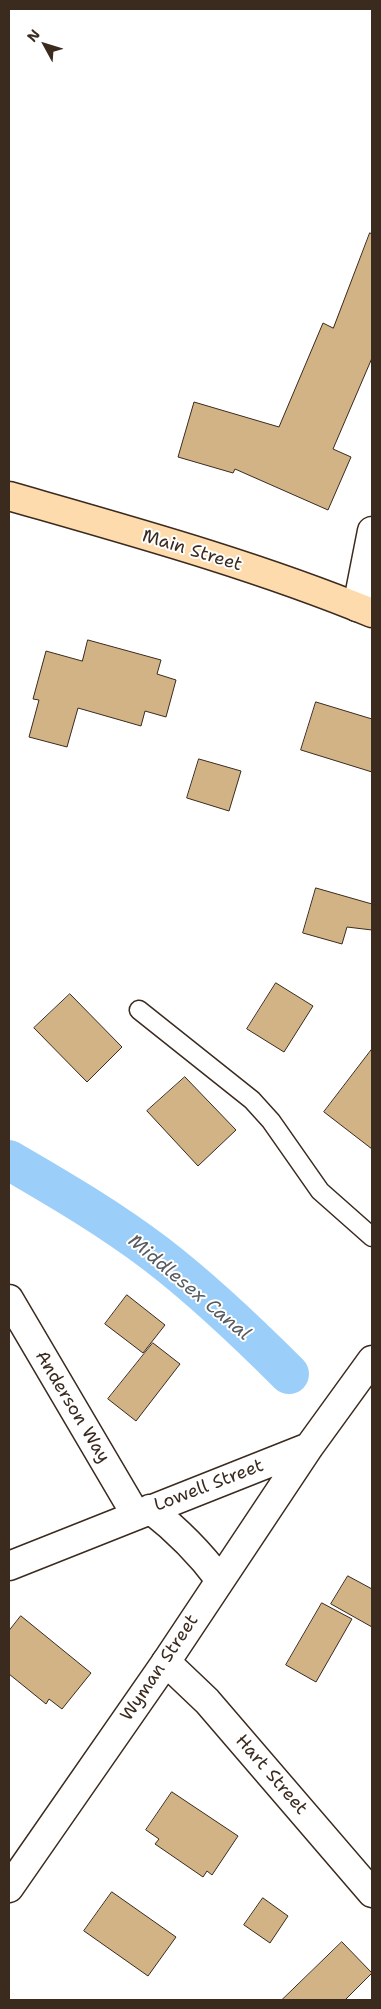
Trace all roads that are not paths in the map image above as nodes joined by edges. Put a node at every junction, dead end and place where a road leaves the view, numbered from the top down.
1 (10, 502) edge
2 (372, 532) edge
3 (364, 610) edge
4 (139, 1010) dead end
5 (372, 1237) edge
6 (9, 1300) edge
7 (372, 1360) edge
8 (309, 1447) junction
9 (143, 1512) junction
10 (9, 1566) edge
11 (220, 1580) junction
12 (166, 1662) junction
13 (9, 1888) edge
14 (372, 1893) edge

1 - 3 main road, Main Street
2 - 3 street
4 - 5 lane
6 - 9 street, Anderson Way
7 - 8 street
8 - 9 street, Lowell Street
8 - 11 street, Wyman Street
9 - 10 street, Lowell Street
9 - 11 street
11 - 12 street, Wyman Street
12 - 13 street, Wyman Street
12 - 14 street, Hart Street

